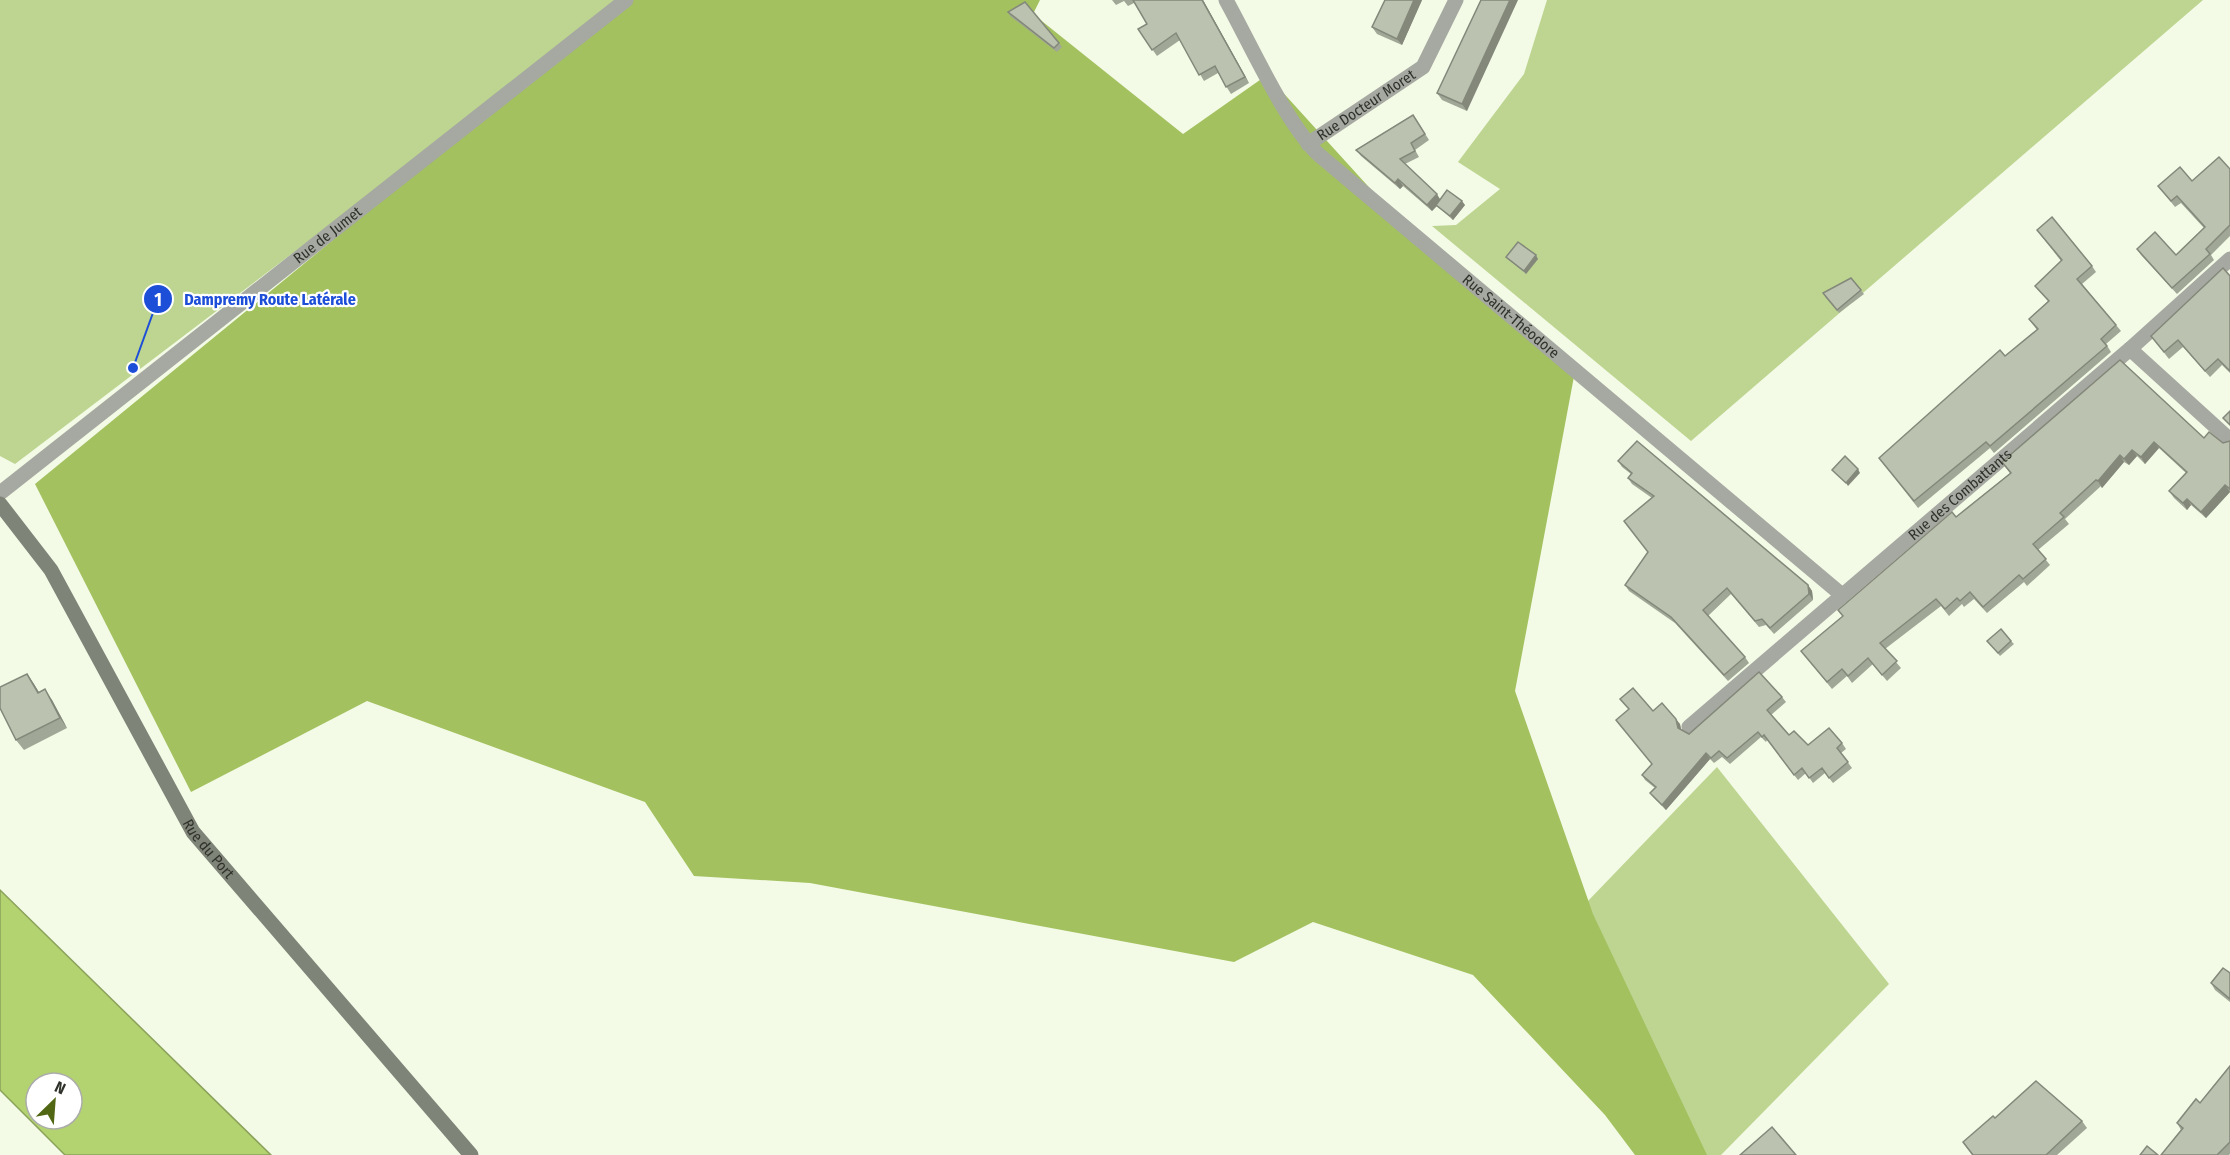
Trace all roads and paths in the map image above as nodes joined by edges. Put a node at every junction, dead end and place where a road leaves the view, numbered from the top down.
1 (626, 0) edge
2 (1226, 0) edge
3 (1456, 0) edge
4 (1308, 144) junction
5 (2230, 259) edge
6 (2130, 349) junction
7 (2230, 440) edge
8 (0, 493) edge
9 (0, 504) edge
10 (1842, 595) junction
11 (1689, 727) dead end
12 (471, 1155) edge

1 - 8 street, Rue de Jumet
2 - 4 street, Rue Saint-Théodore
3 - 4 street, Rue Docteur Moret
4 - 10 street, Rue Saint-Théodore
5 - 6 street, Rue des Combattants
6 - 7 street
6 - 10 street, Rue des Combattants
9 - 12 main road, Rue du Port
10 - 11 street, Rue des Combattants

